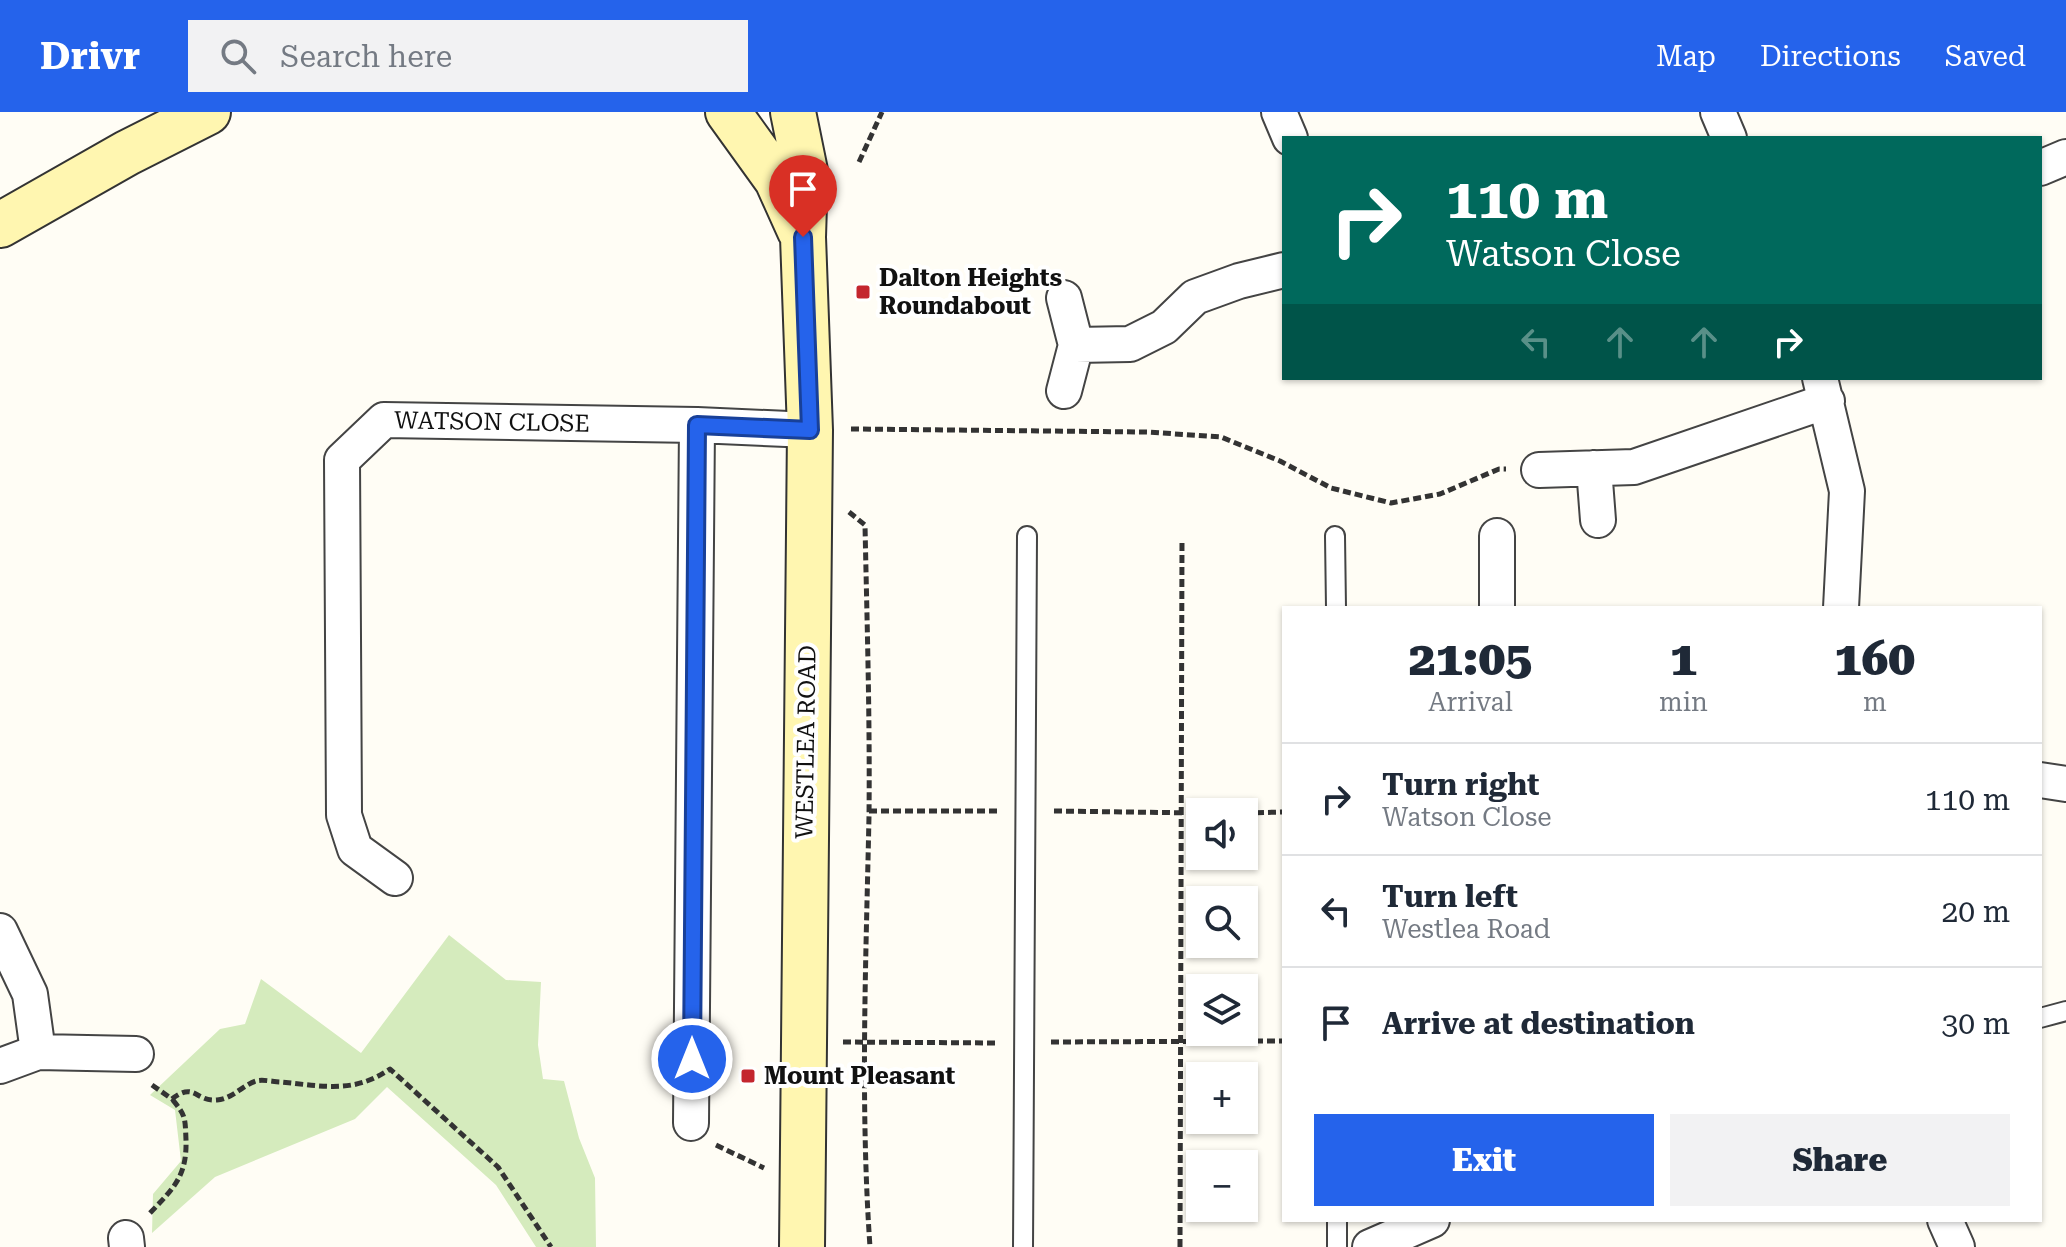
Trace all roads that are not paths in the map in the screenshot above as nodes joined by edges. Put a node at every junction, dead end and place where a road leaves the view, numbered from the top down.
1 (208, 112) edge
2 (728, 112) edge
3 (793, 112) edge
4 (1279, 112) edge
5 (1718, 112) edge
6 (1289, 136) edge
7 (1728, 136) edge
8 (2066, 157) edge
9 (2042, 167) edge
10 (0, 225) edge
11 (803, 237) junction
12 (1282, 270) edge
13 (1064, 298) dead end
14 (1076, 345) junction
15 (1824, 390) edge
16 (1064, 391) dead end
17 (697, 425) junction
18 (810, 430) junction
19 (1594, 468) junction
20 (1539, 470) road end
21 (1598, 520) dead end
22 (1027, 536) dead end
23 (1335, 536) dead end
24 (1497, 536) dead end
25 (1336, 606) edge
26 (1497, 606) edge
27 (1841, 606) edge
28 (2042, 780) edge
29 (2066, 784) edge
30 (395, 878) dead end
31 (0, 931) edge
32 (2066, 1011) edge
33 (2042, 1017) edge
34 (38, 1052) junction
35 (136, 1054) road end
36 (0, 1066) edge
37 (691, 1123) road end
38 (1337, 1222) edge
39 (1427, 1222) edge
40 (1946, 1222) edge
41 (802, 1247) edge
42 (1023, 1247) edge
43 (1337, 1247) edge
44 (1370, 1247) edge
45 (1957, 1247) edge

1 - 10 main road
2 - 11 main road
3 - 11 main road, WESTLEA ROAD
4 - 6 street
5 - 7 street
8 - 9 street
11 - 18 main road, WESTLEA ROAD
12 - 14 street
13 - 14 street
14 - 16 street
15 - 19 street
15 - 27 street
17 - 18 street, WATSON CLOSE
17 - 30 street, WATSON CLOSE
17 - 37 street
18 - 41 main road, WESTLEA ROAD
19 - 20 street
19 - 21 street
22 - 42 lane
23 - 25 lane
24 - 26 street
28 - 29 street
31 - 34 street
32 - 33 lane
34 - 35 street
34 - 36 street
38 - 43 lane
39 - 44 street
40 - 45 street

